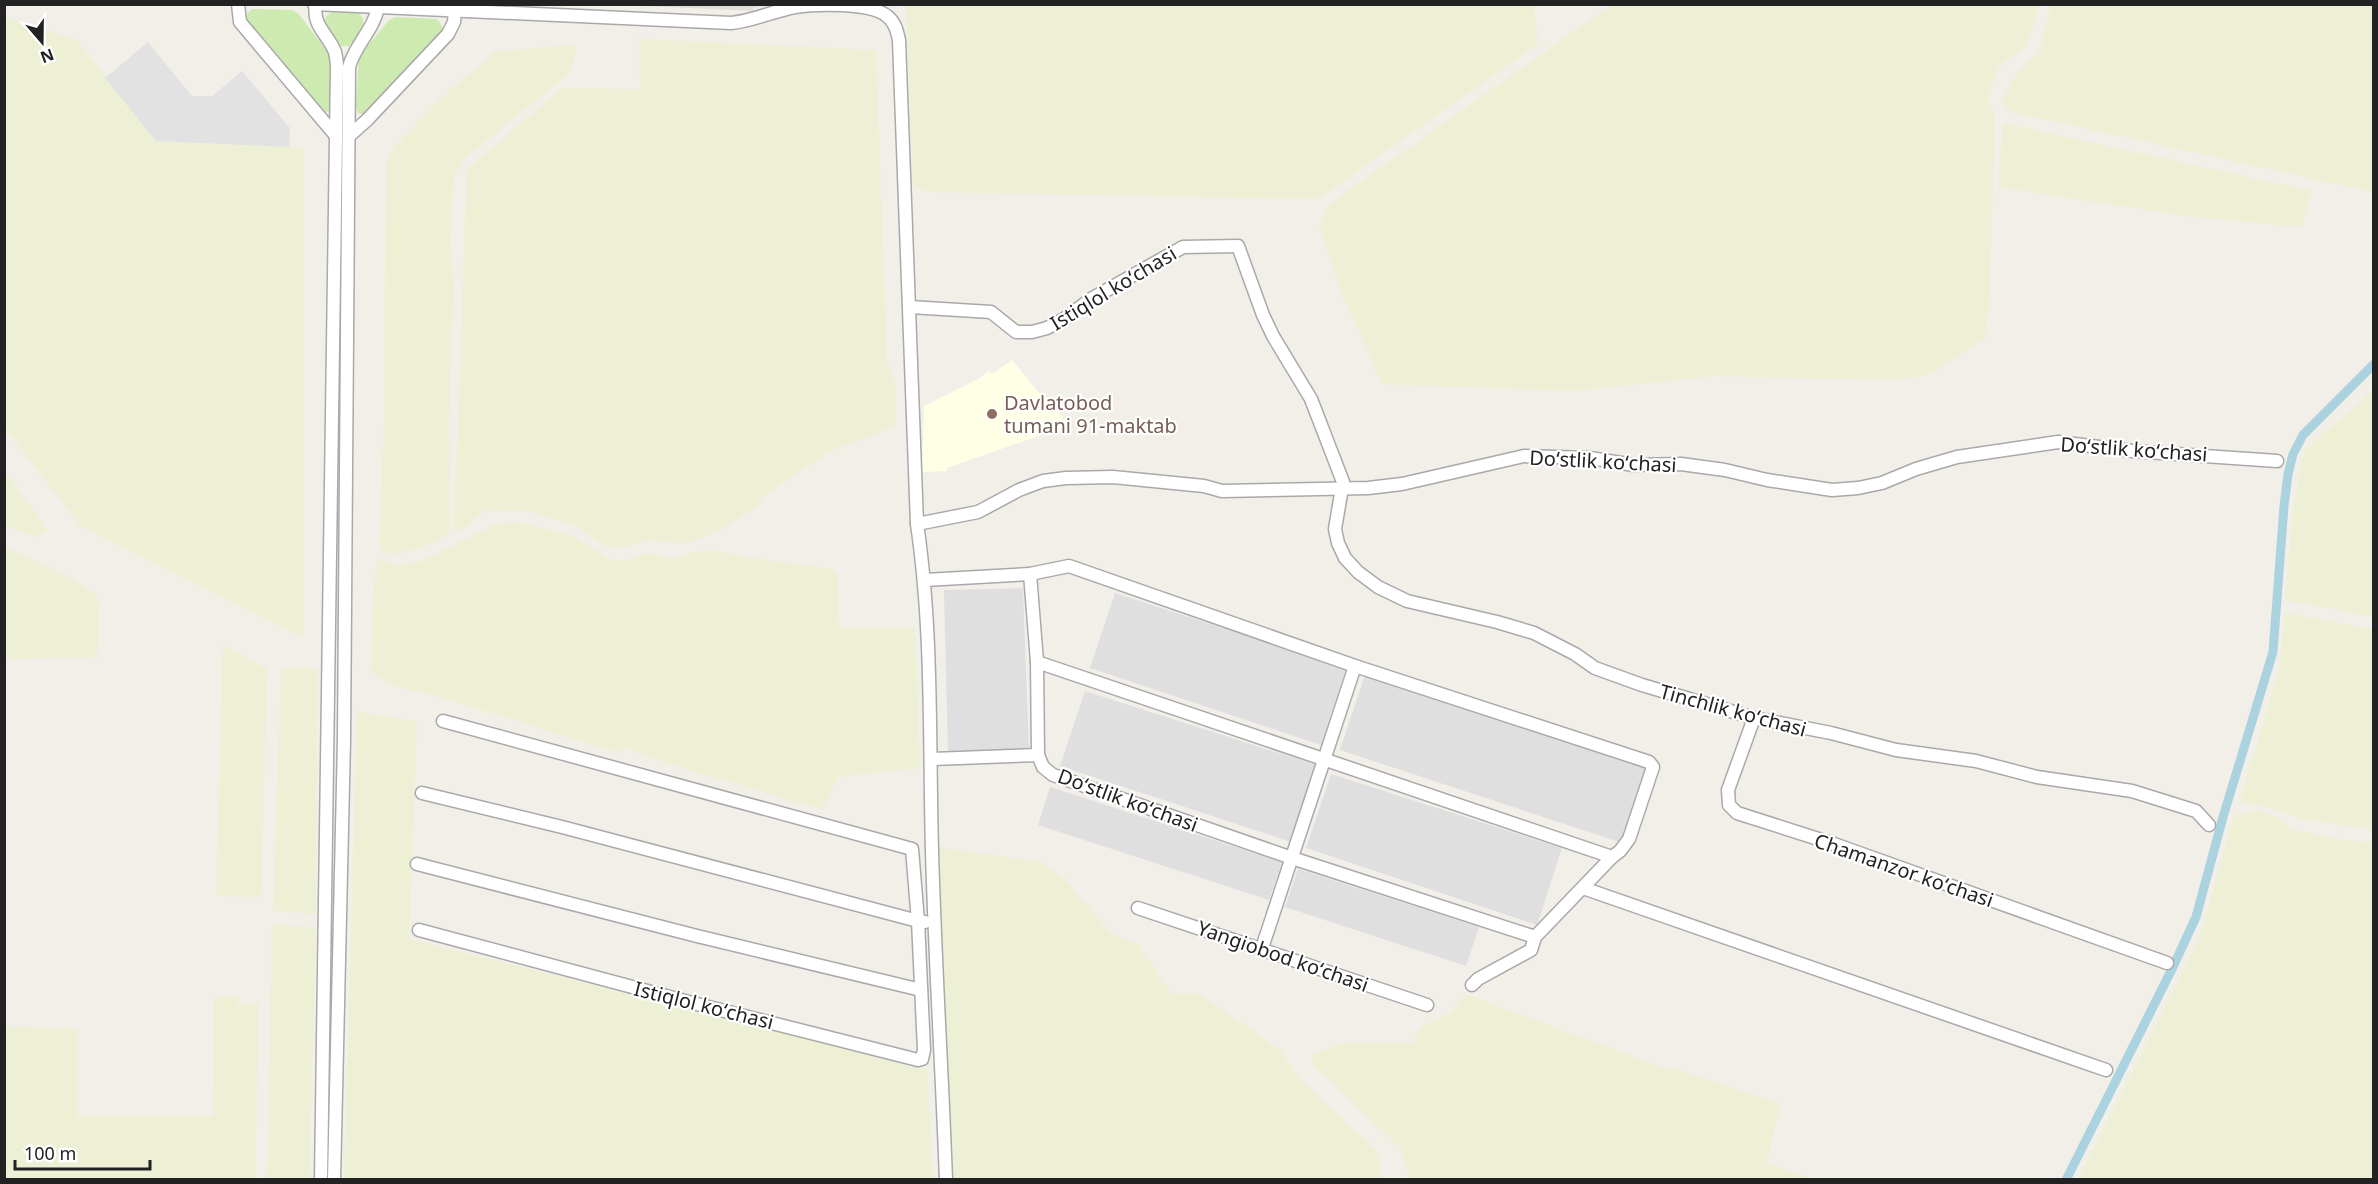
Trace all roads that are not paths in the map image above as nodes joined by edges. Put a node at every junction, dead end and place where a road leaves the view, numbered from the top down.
1 (238, 4) edge
2 (315, 5) edge
3 (378, 7) junction
4 (455, 11) junction
5 (342, 136) junction
6 (910, 307) junction
7 (2277, 460) dead end
8 (1342, 489) junction
9 (917, 524) junction
10 (1030, 574) junction
11 (925, 580) junction
12 (1036, 662) junction
13 (1355, 666) junction
14 (1754, 718) junction
15 (442, 721) dead end
16 (1038, 755) junction
17 (932, 759) junction
18 (1324, 761) junction
19 (422, 793) dead end
20 (2209, 825) dead end
21 (1612, 857) junction
22 (1292, 858) junction
23 (417, 864) dead end
24 (1583, 888) junction
25 (1138, 908) dead end
26 (918, 921) junction
27 (935, 923) junction
28 (419, 930) dead end
29 (1535, 937) junction
30 (1262, 948) junction
31 (2167, 963) dead end
32 (1472, 986) dead end
33 (921, 990) junction
34 (1427, 1005) dead end
35 (2106, 1070) dead end
36 (321, 1179) edge
37 (334, 1179) edge
38 (946, 1179) edge

1 - 5 street
2 - 3 street
2 - 5 street
3 - 4 street
3 - 5 street
4 - 5 street
4 - 6 street
5 - 36 street
5 - 37 street
6 - 8 street, Istiqlol koʻchasi
6 - 9 street
7 - 8 street, Doʻstlik koʻchasi
8 - 9 street, Doʻstlik koʻchasi
8 - 14 street, Tinchlik koʻchasi
9 - 11 street
10 - 11 street
10 - 12 street
10 - 13 street
11 - 17 street
12 - 16 street
12 - 18 street
13 - 18 street
13 - 21 street
14 - 20 street, Tinchlik koʻchasi
14 - 31 street, Chamanzor koʻchasi
15 - 26 street, Istiqlol koʻchasi
16 - 17 street, Doʻstlik koʻchasi
16 - 22 street, Doʻstlik koʻchasi
17 - 27 street
18 - 21 street
18 - 22 street
19 - 26 street
21 - 24 street
22 - 29 street, Doʻstlik koʻchasi
22 - 30 street
23 - 33 street
24 - 29 street
24 - 35 street
25 - 30 street, Yangiobod koʻchasi
26 - 27 street
26 - 33 street, Istiqlol koʻchasi
27 - 38 street
28 - 33 street, Istiqlol koʻchasi
29 - 32 street
30 - 34 street, Yangiobod koʻchasi

